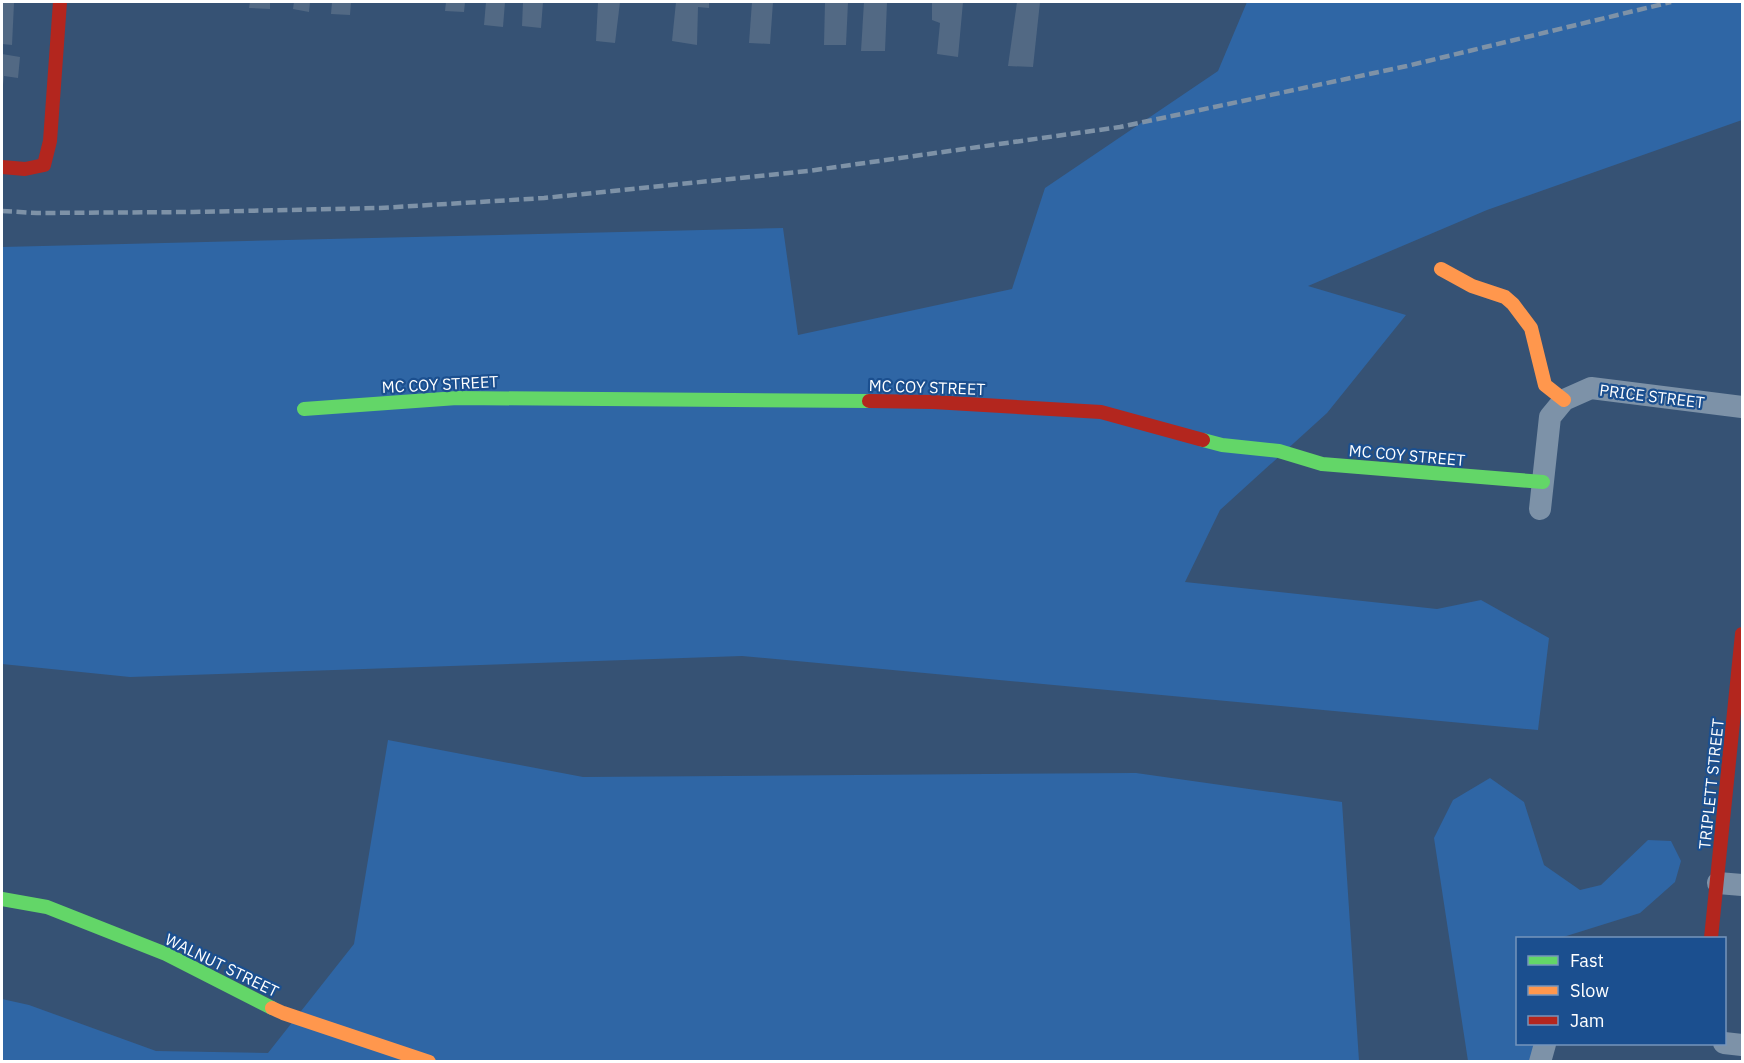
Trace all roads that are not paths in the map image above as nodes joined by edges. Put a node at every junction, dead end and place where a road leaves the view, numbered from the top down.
1 (60, 2) edge
2 (2, 167) edge
3 (1441, 269) dead end
4 (1564, 400) junction
5 (1743, 407) edge
6 (304, 409) dead end
7 (1543, 482) junction
8 (1540, 509) dead end
9 (1743, 634) edge
10 (1738, 726) edge
11 (1718, 883) junction
12 (1743, 885) edge
13 (2, 899) edge
14 (1711, 937) edge
15 (1726, 1043) edge
16 (1545, 1045) edge
17 (1743, 1046) edge
18 (429, 1062) edge
19 (1540, 1062) edge

1 - 2 street
3 - 4 street
4 - 5 street, PRICE STREET
4 - 7 street
6 - 7 street, MC COY STREET
7 - 8 street
9 - 10 street, TRIPLETT STREET
10 - 11 street, TRIPLETT STREET
11 - 12 street
11 - 14 street, TRIPLETT STREET
13 - 18 street, WALNUT STREET
15 - 17 street
16 - 19 street

